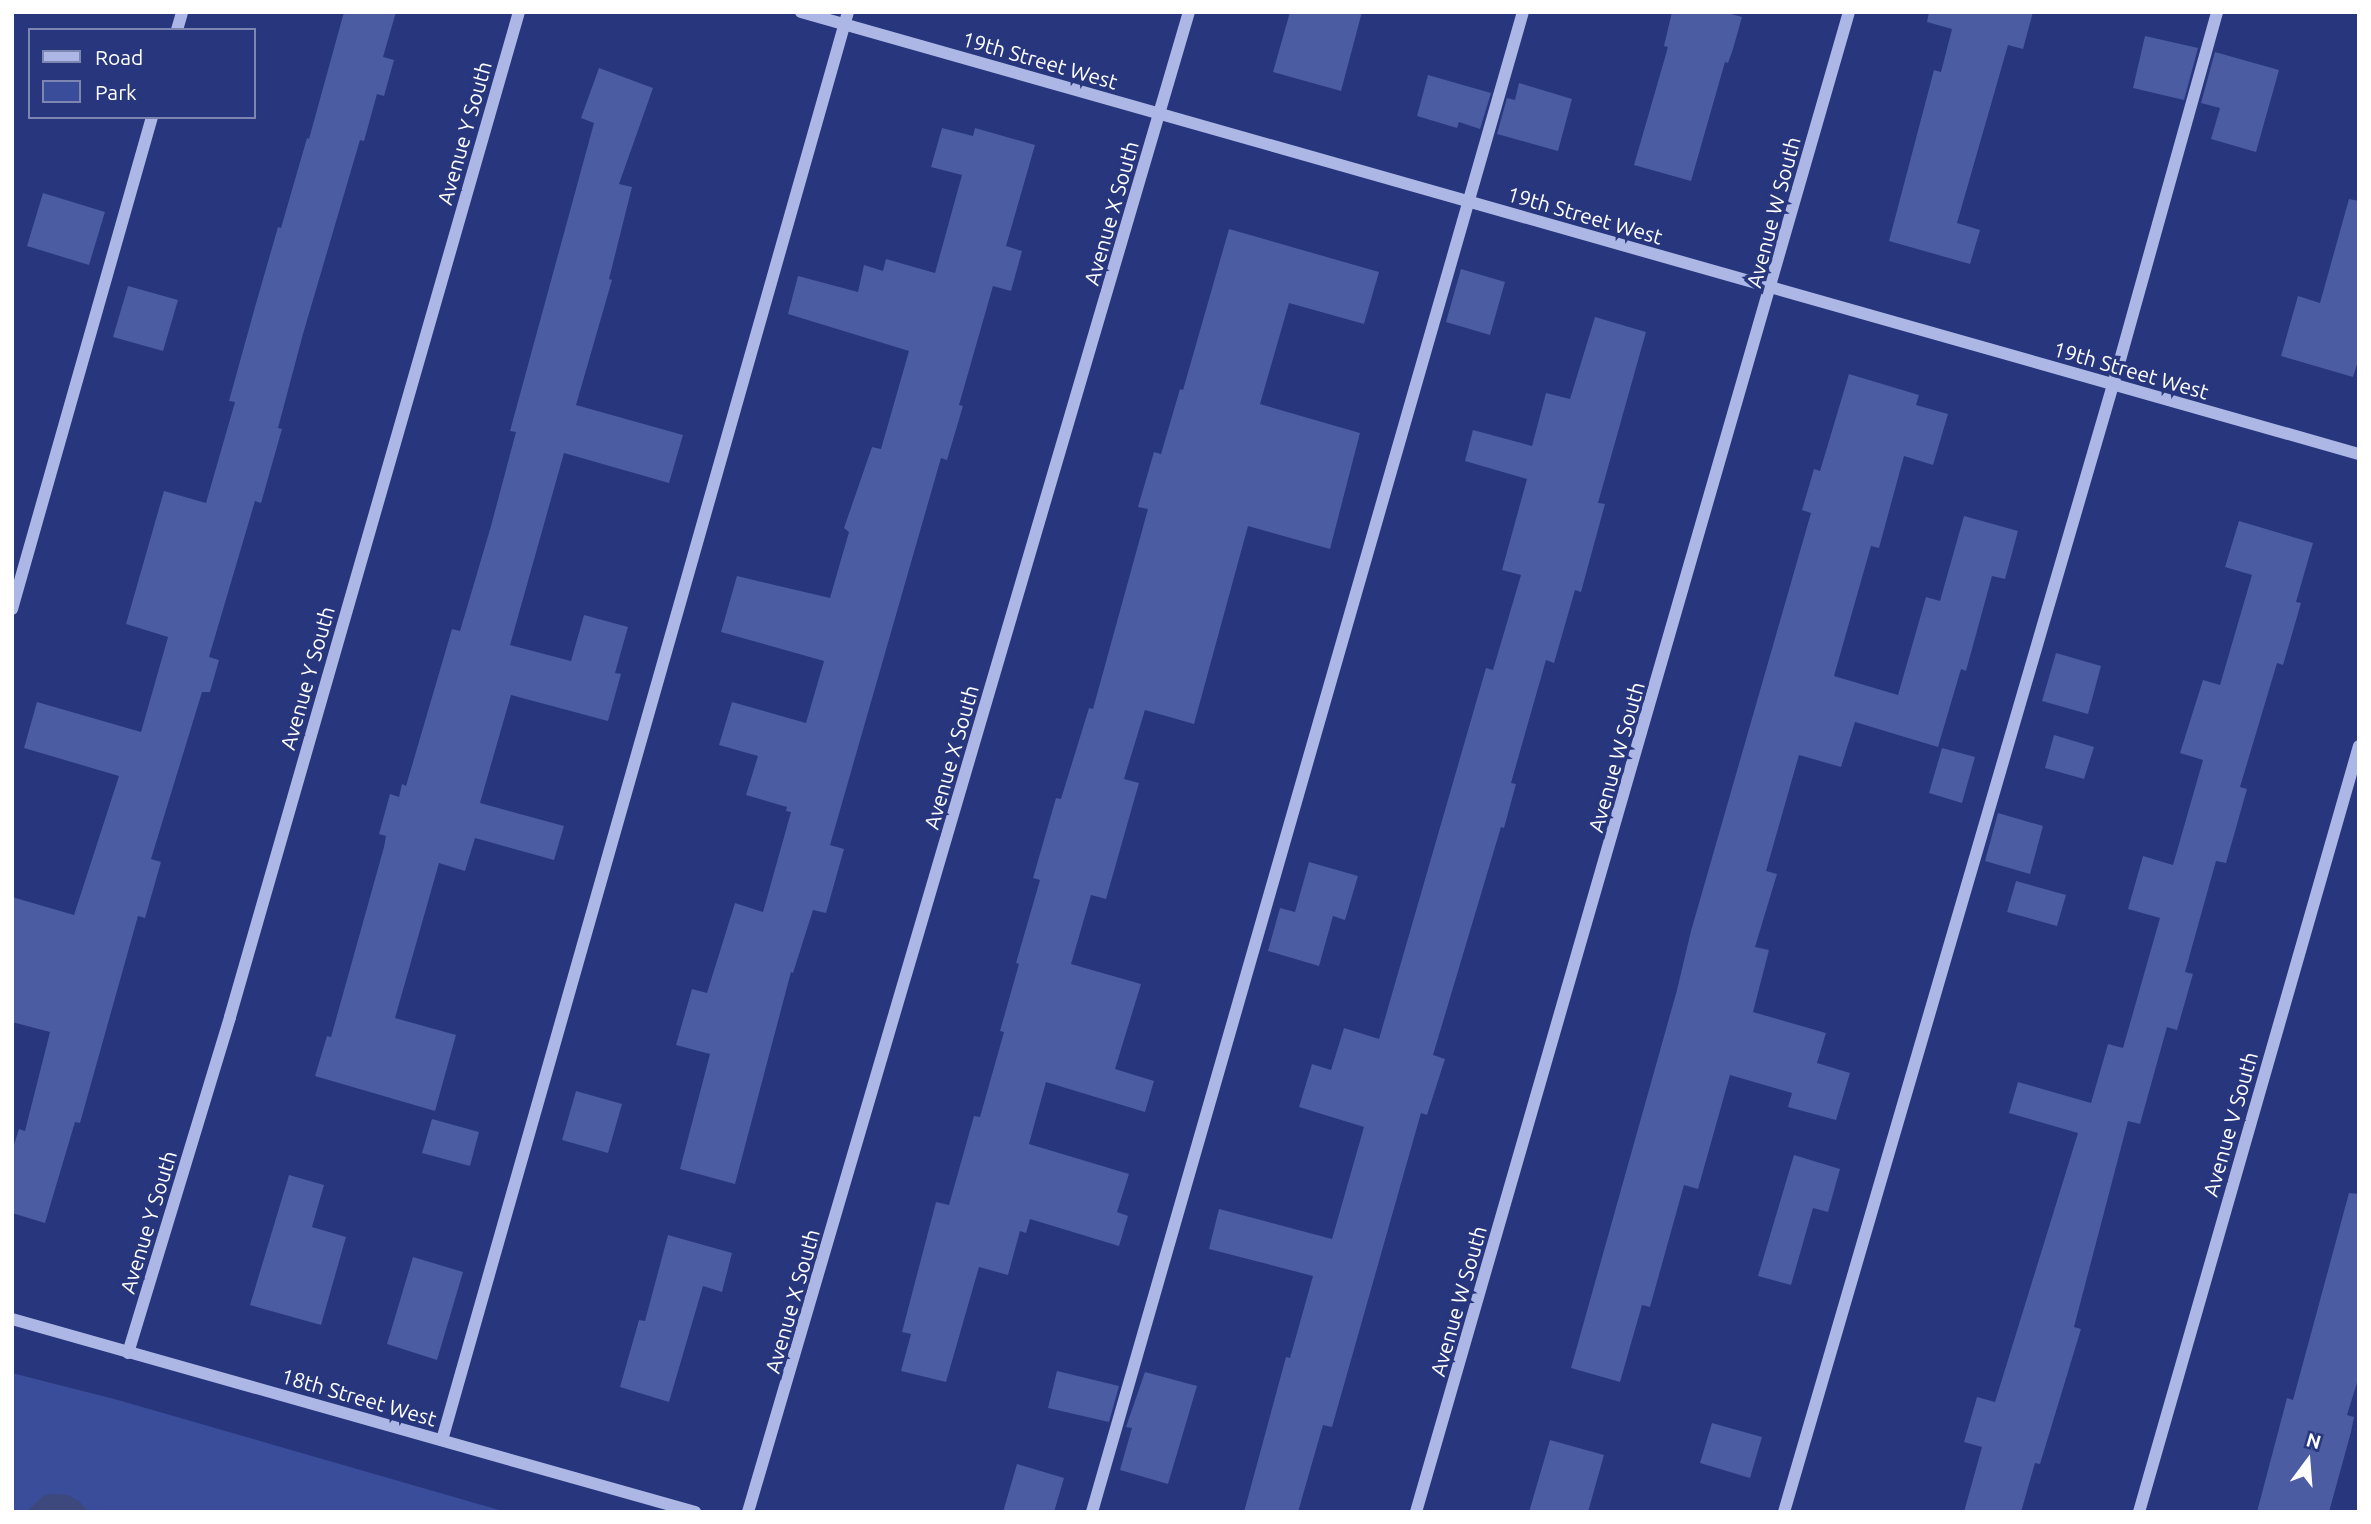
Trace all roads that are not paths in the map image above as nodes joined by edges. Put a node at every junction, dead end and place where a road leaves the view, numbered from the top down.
1 (519, 12) edge
2 (802, 12) edge
3 (1189, 12) edge
4 (1523, 12) edge
5 (1849, 12) edge
6 (2217, 12) edge
7 (846, 18) edge
8 (1160, 114) junction
9 (151, 119) edge
10 (1468, 202) junction
11 (1771, 289) junction
12 (2113, 385) junction
13 (2359, 454) edge
14 (12, 609) edge
15 (2359, 746) edge
16 (12, 1319) edge
17 (128, 1353) junction
18 (442, 1440) junction
19 (695, 1512) edge
20 (748, 1512) edge
21 (1092, 1512) edge
22 (1416, 1512) edge
23 (1784, 1512) edge
24 (2139, 1512) edge

1 - 17 street, Avenue Y South
2 - 7 street, 19th Street West
3 - 8 street, Avenue X South
4 - 10 street
5 - 11 street, Avenue W South
6 - 12 street
7 - 8 street, 19th Street West
7 - 18 street
8 - 10 street, 19th Street West
8 - 20 street, Avenue X South
9 - 14 street
10 - 11 street, 19th Street West
10 - 21 street
11 - 12 street, 19th Street West
11 - 22 street, Avenue W South
12 - 13 street, 19th Street West
12 - 23 street
15 - 24 street, Avenue V South
16 - 17 street, 18th Street West
17 - 18 street, 18th Street West
18 - 19 street, 18th Street West

